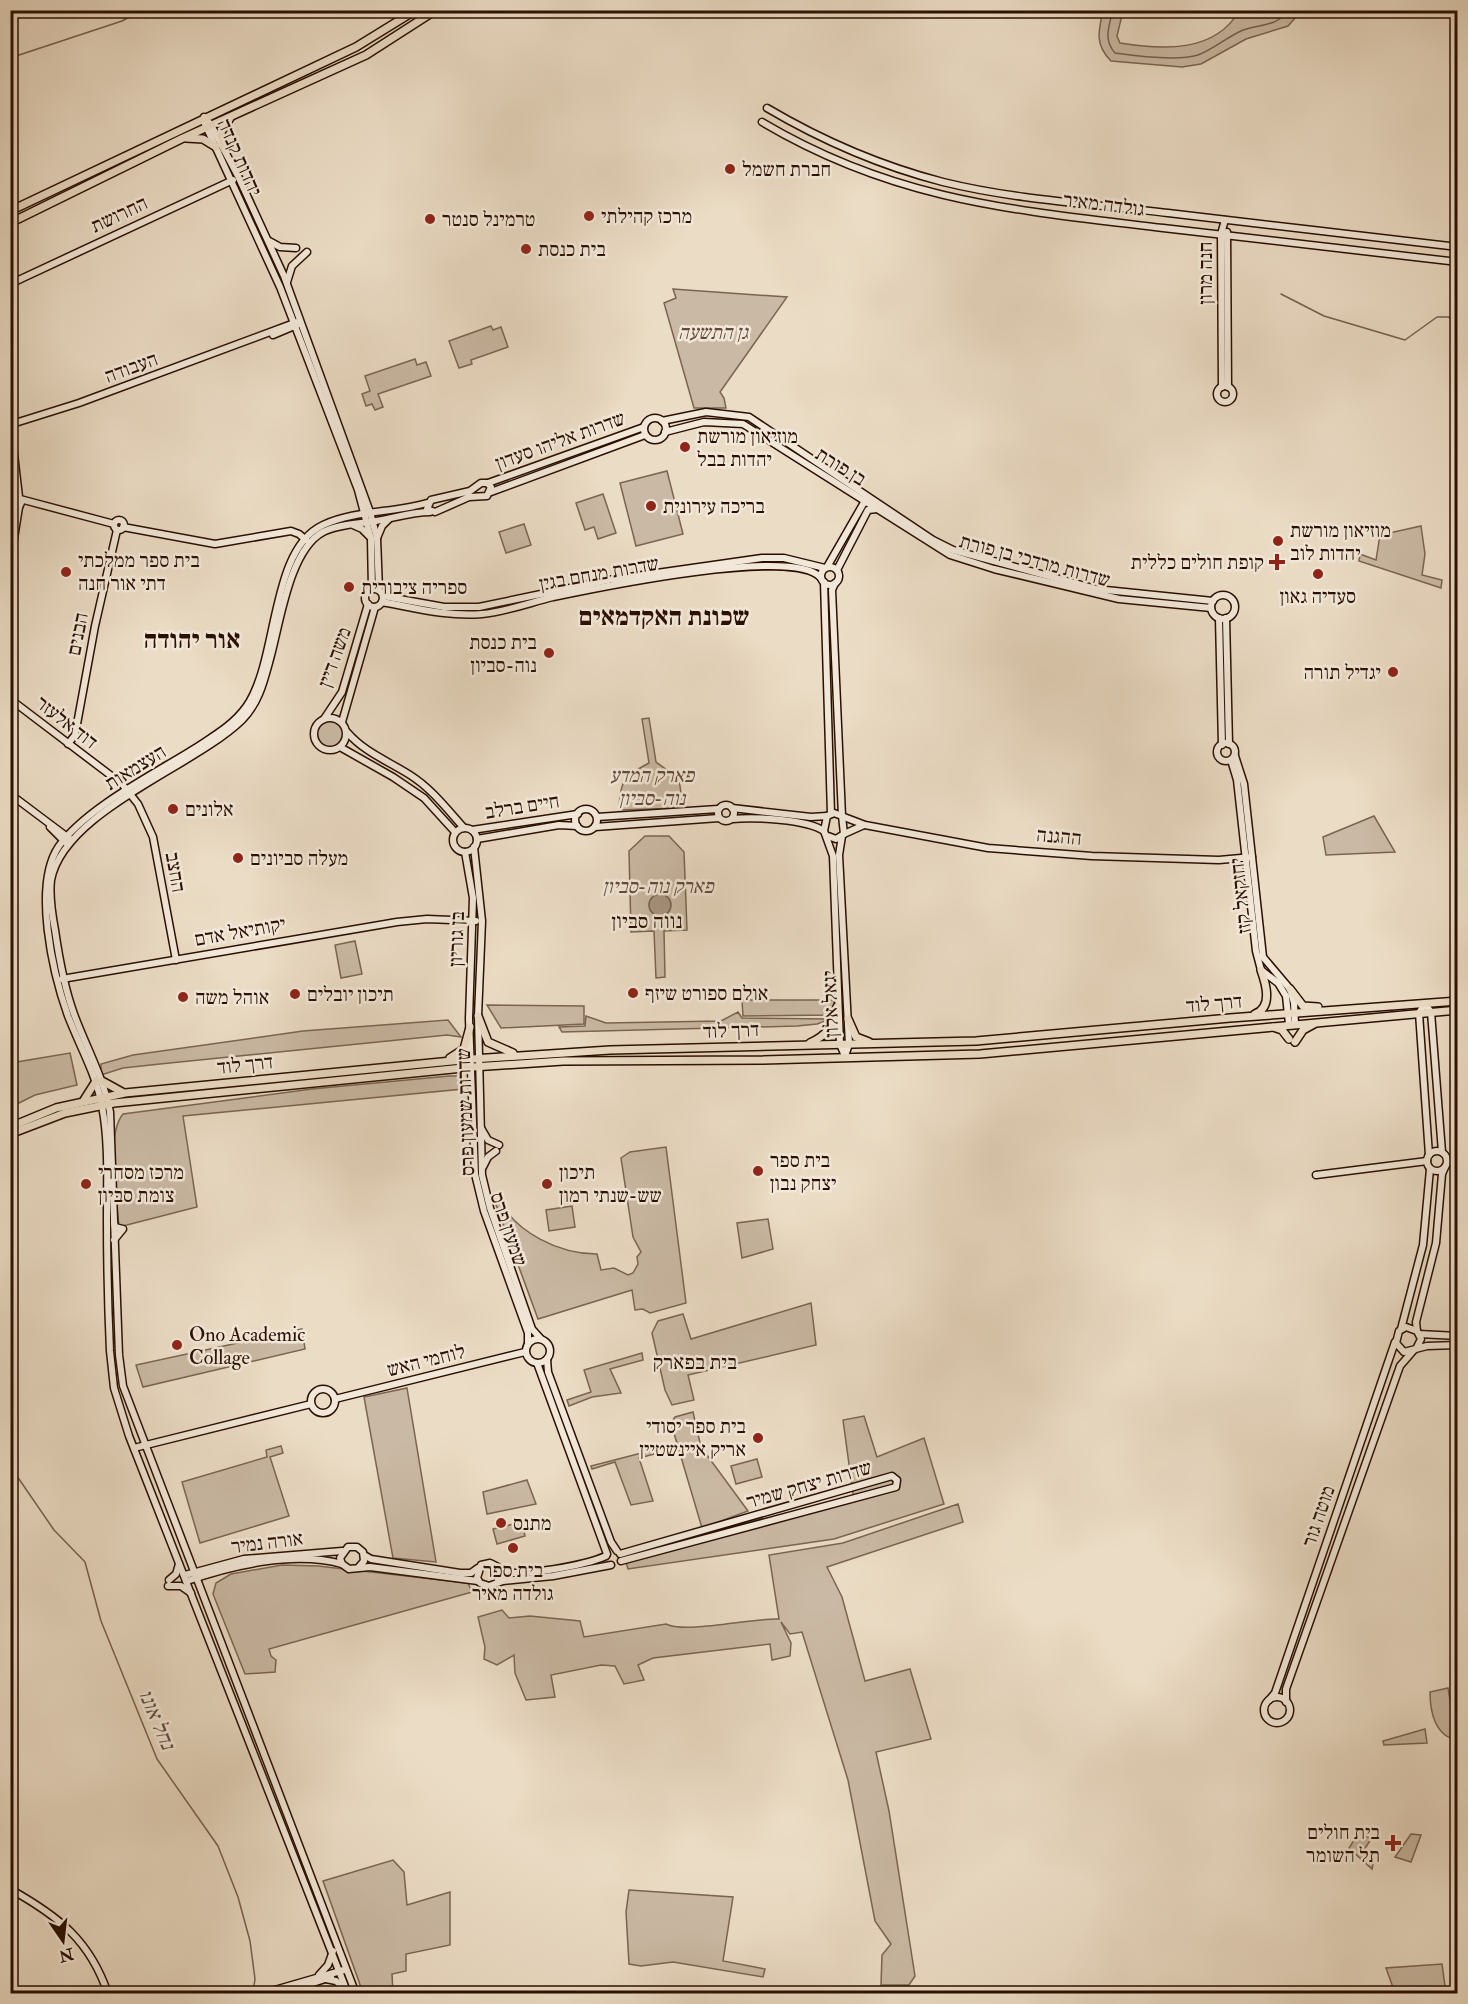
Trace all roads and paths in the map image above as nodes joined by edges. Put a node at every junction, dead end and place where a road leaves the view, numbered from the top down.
1 (416, 10) edge
2 (436, 10) edge
3 (768, 108) dead end
4 (232, 115) junction
5 (204, 117) junction
6 (762, 122) dead end
7 (209, 126) junction
8 (180, 140) junction
9 (220, 148) junction
10 (231, 180) junction
11 (242, 183) junction
12 (10, 211) edge
13 (1225, 220) junction
14 (10, 223) edge
15 (1225, 235) junction
16 (268, 240) junction
17 (1458, 247) edge
18 (296, 248) dead end
19 (308, 252) dead end
20 (1458, 262) edge
21 (287, 283) junction
22 (10, 284) edge
23 (297, 324) junction
24 (1225, 387) dead end
25 (662, 421) junction
26 (11, 425) edge
27 (644, 431) junction
28 (665, 432) junction
29 (10, 472) edge
30 (488, 483) junction
31 (491, 492) junction
32 (10, 496) edge
33 (867, 499) junction
34 (20, 502) junction
35 (368, 503) junction
36 (428, 503) junction
37 (10, 509) edge
38 (877, 509) junction
39 (430, 512) junction
40 (384, 513) junction
41 (368, 515) junction
42 (390, 519) junction
43 (370, 522) junction
44 (352, 525) junction
45 (118, 527) junction
46 (10, 531) edge
47 (374, 539) junction
48 (305, 542) junction
49 (10, 564) edge
50 (826, 568) junction
51 (837, 570) junction
52 (823, 580) junction
53 (835, 583) junction
54 (379, 594) junction
55 (368, 604) junction
56 (1212, 604) junction
57 (375, 607) junction
58 (1223, 618) junction
59 (10, 699) edge
60 (324, 719) junction
61 (342, 722) junction
62 (347, 732) junction
63 (68, 744) junction
64 (1225, 744) junction
65 (340, 747) junction
66 (1233, 758) junction
67 (130, 793) junction
68 (10, 794) edge
69 (732, 808) junction
70 (718, 809) junction
71 (578, 814) junction
72 (829, 815) junction
73 (597, 817) junction
74 (843, 817) junction
75 (718, 818) junction
76 (732, 819) junction
77 (865, 825) junction
78 (577, 826) junction
79 (595, 827) junction
80 (464, 828) junction
81 (472, 830) junction
82 (455, 832) junction
83 (826, 834) junction
84 (843, 835) junction
85 (477, 839) junction
86 (68, 841) junction
87 (474, 848) junction
88 (465, 852) junction
89 (1249, 857) junction
90 (473, 921) junction
91 (482, 921) junction
92 (176, 960) junction
93 (1261, 970) junction
94 (62, 980) junction
95 (1290, 989) junction
96 (1458, 1001) edge
97 (1425, 1004) junction
98 (1404, 1005) junction
99 (837, 1006) junction
100 (1458, 1010) edge
101 (1419, 1012) junction
102 (1431, 1012) junction
103 (1291, 1014) junction
104 (478, 1016) junction
105 (1242, 1017) junction
106 (848, 1019) junction
107 (1316, 1022) junction
108 (1292, 1024) junction
109 (1271, 1026) junction
110 (470, 1027) junction
111 (806, 1044) junction
112 (840, 1044) junction
113 (849, 1044) junction
114 (877, 1044) junction
115 (524, 1055) junction
116 (844, 1056) junction
117 (440, 1062) junction
118 (476, 1063) junction
119 (99, 1081) junction
120 (473, 1086) joint
121 (124, 1093) junction
122 (84, 1100) junction
123 (104, 1100) junction
124 (479, 1123) junction
125 (10, 1127) edge
126 (10, 1134) edge
127 (1442, 1152) junction
128 (1428, 1158) junction
129 (1445, 1167) junction
130 (1430, 1169) junction
131 (482, 1174) junction
132 (1316, 1174) dead end
133 (1401, 1329) junction
134 (1418, 1332) junction
135 (1458, 1336) edge
136 (540, 1339) junction
137 (1395, 1342) junction
138 (528, 1344) junction
139 (1458, 1345) edge
140 (1415, 1350) junction
141 (525, 1353) junction
142 (547, 1359) junction
143 (537, 1363) junction
144 (334, 1399) junction
145 (311, 1404) junction
146 (141, 1430) junction
147 (158, 1441) junction
148 (146, 1444) junction
149 (134, 1448) junction
150 (150, 1456) junction
151 (342, 1551) junction
152 (364, 1555) junction
153 (607, 1555) junction
154 (619, 1555) junction
155 (190, 1557) junction
156 (179, 1560) junction
157 (342, 1564) junction
158 (611, 1565) junction
159 (358, 1568) junction
160 (479, 1568) junction
161 (216, 1569) junction
162 (500, 1572) junction
163 (197, 1574) junction
164 (186, 1578) junction
165 (478, 1581) junction
166 (497, 1583) junction
167 (204, 1592) junction
168 (193, 1596) junction
169 (1269, 1700) junction
170 (1286, 1702) junction
171 (10, 1889) edge
172 (333, 1950) junction
173 (347, 1969) junction
174 (340, 1972) junction
175 (317, 1977) junction
176 (325, 1979) junction
177 (347, 1992) edge
178 (108, 1994) edge
179 (261, 1994) edge
180 (280, 1994) edge
181 (356, 1994) edge

1 - 5 main road
2 - 4 main road
3 - 13 street, גולדה מאיר
4 - 7 main road
4 - 9 main road
5 - 7 street, יהדות קנדה
5 - 12 main road
6 - 15 street, גולדה מאיר
7 - 8 main road
7 - 9 street, יהדות קנדה
8 - 9 main road
8 - 14 main road
9 - 10 street, יהדות קנדה
9 - 11 street, יהדות קנדה
10 - 11 street
10 - 22 street, החרושת
10 - 23 street, יהדות קנדה
11 - 16 street, יהדות קנדה
13 - 15 street, חנה מרון
13 - 17 street, גולדה מאיר
15 - 20 street, גולדה מאיר
15 - 24 street, חנה מרון
16 - 18 street
16 - 21 street, יהדות קנדה
19 - 21 street
21 - 23 street, יהדות קנדה
23 - 26 street, העבודה
23 - 35 street, יהדות קנדה
23 - 41 street, יהדות קנדה
25 - 27 street
25 - 28 street
25 - 33 street
26 - 34 street
27 - 28 street
27 - 30 street, שדרות אליהו סעדון
27 - 31 street, שדרות אליהו סעדון
28 - 33 street, בן פורת
29 - 32 street
30 - 31 street
30 - 36 street, שדרות אליהו סעדון
31 - 39 street, שדרות אליהו סעדון
32 - 34 street
33 - 38 street, שדרות מרדכי בן פורת
33 - 50 street
33 - 56 street, שדרות מרדכי בן פורת
34 - 37 street
34 - 45 street
34 - 49 street
35 - 40 street
35 - 41 street, יהדות קנדה
36 - 39 street
36 - 40 street
37 - 46 street
38 - 51 street
38 - 56 street, שדרות מרדכי בן פורת
39 - 42 street
40 - 41 street
41 - 43 street
41 - 48 street
42 - 43 street
42 - 47 street
43 - 44 street
43 - 47 street
44 - 47 street
44 - 48 street
45 - 48 street
45 - 63 street, הבנים
47 - 54 street
48 - 67 street, העצמאות
50 - 51 street, שדרות מנחם בגין
50 - 52 street
50 - 54 street, שדרות מנחם בגין
51 - 53 street
52 - 53 street, שדרות מנחם בגין
52 - 54 street, שדרות מנחם בגין
52 - 72 street
53 - 74 street
54 - 55 street, משה דיין
54 - 57 street
55 - 57 street
55 - 60 street, משה דיין
56 - 58 street
56 - 58 street
57 - 61 street, משה דיין
58 - 64 street
59 - 63 street, דוד אלעזר
60 - 61 street
60 - 65 street
61 - 62 street
62 - 65 street
62 - 80 street
63 - 67 street, דוד אלעזר
64 - 66 street
64 - 66 street
65 - 82 street
66 - 89 street, יחזקאל קזז
67 - 86 street, העצמאות
67 - 92 street, החצב
68 - 86 street
69 - 70 street
69 - 72 street
69 - 76 street
70 - 73 street
70 - 75 street
71 - 73 street
71 - 78 street
71 - 81 street, חיים ברלב
72 - 74 street, ההגנה
72 - 83 street
73 - 79 street
74 - 77 street, ההגנה
74 - 84 street, יגאל אלון
75 - 76 street
75 - 79 street
76 - 83 street
77 - 84 street
77 - 89 street, ההגנה
78 - 79 street
78 - 85 street, חיים ברלב
80 - 81 street
80 - 82 street
81 - 85 street
82 - 88 street
83 - 84 street
83 - 99 street, יגאל אלון
84 - 106 street, יגאל אלון
85 - 87 street
86 - 94 street, העצמאות
87 - 88 street
87 - 91 street, שדרות שמעון פרס
88 - 90 street, בן גוריון
89 - 93 street, יחזקאל קזז
89 - 95 street, יחזקאל קזז
90 - 91 street, יקותיאל אדם
90 - 92 street, יקותיאל אדם
90 - 110 street, בן גוריון
91 - 104 street, שדרות שמעון פרס
92 - 94 street, יקותיאל אדם
93 - 103 street, יחזקאל קזז
93 - 105 main road
94 - 119 street, העצמאות
95 - 98 main road
95 - 103 street, יחזקאל קזז
96 - 97 main road, דרך לוד
97 - 98 main road, דרך לוד
97 - 101 street
97 - 102 street
98 - 103 main road, דרך לוד
99 - 111 main road
99 - 112 street, יגאל אלון
100 - 102 main road, דרך לוד
101 - 102 main road, דרך לוד
101 - 107 main road, דרך לוד
101 - 128 street
102 - 127 street
103 - 105 main road, דרך לוד
103 - 108 street, יחזקאל קזז
104 - 115 main road
104 - 118 street, שדרות שמעון פרס
105 - 114 main road, דרך לוד
106 - 113 street, יגאל אלון
106 - 114 main road
107 - 108 main road, דרך לוד
107 - 109 main road
108 - 109 main road, דרך לוד
109 - 116 main road, דרך לוד
110 - 117 main road
110 - 118 street, שדרות שמעון פרס
111 - 112 main road, דרך לוד
111 - 115 main road, דרך לוד
112 - 113 main road, דרך לוד
112 - 116 street, יגאל אלון
113 - 114 main road, דרך לוד
113 - 116 street, יגאל אלון
115 - 118 main road, דרך לוד
116 - 118 main road, דרך לוד
117 - 118 main road, דרך לוד
117 - 121 main road, דרך לוד
118 - 120 street, שדרות שמעון פרס
118 - 123 main road, דרך לוד
118 - 124 street, שדרות שמעון פרס
119 - 121 main road
119 - 122 main road
119 - 123 street, העצמאות
120 - 138 street, שמעון פרס
121 - 123 main road, דרך לוד
122 - 123 main road, דרך לוד
122 - 125 main road, דרך לוד
123 - 126 main road, דרך לוד
123 - 146 street
123 - 149 street
124 - 131 street, שדרות שמעון פרס
124 - 131 street
127 - 128 street
127 - 129 street
128 - 130 street
128 - 132 street
129 - 130 street
129 - 134 street
130 - 133 street
131 - 136 street, שדרות שמעון פרס
133 - 134 street
133 - 137 street
134 - 135 street
134 - 140 street
136 - 138 street
136 - 142 street
137 - 140 street
137 - 169 street, מוטה גור
138 - 141 street
139 - 140 street
140 - 170 street, מוטה גור
141 - 143 street
141 - 144 street, לוחמי האש
142 - 143 street
142 - 154 street
143 - 153 street
144 - 145 street
144 - 145 street
145 - 147 street
146 - 147 street
146 - 148 street
147 - 148 street
147 - 150 street
148 - 149 street
148 - 150 street
149 - 156 street
150 - 155 street
151 - 152 street
151 - 157 street
151 - 161 street, אורה נמיר
152 - 159 street
152 - 160 street
153 - 154 street
153 - 158 street
153 - 162 street
154 - 154 street, שדרות יצחק שמיר
154 - 158 street
155 - 161 street
155 - 163 street
156 - 164 street
156 - 168 street
157 - 159 street
157 - 161 street, אורה נמיר
158 - 166 street
159 - 165 street
160 - 162 street
160 - 165 street
161 - 163 street, אורה נמיר
161 - 167 street
162 - 166 street
163 - 164 street, אורה נמיר
163 - 167 street
164 - 168 street
165 - 166 street
167 - 173 street
168 - 172 street
169 - 170 street
169 - 170 street, מוטה גור
171 - 178 street
172 - 174 street
172 - 175 street
173 - 174 street
173 - 181 street
174 - 175 street
174 - 176 street
174 - 177 street
175 - 179 street
176 - 177 street
176 - 180 street

